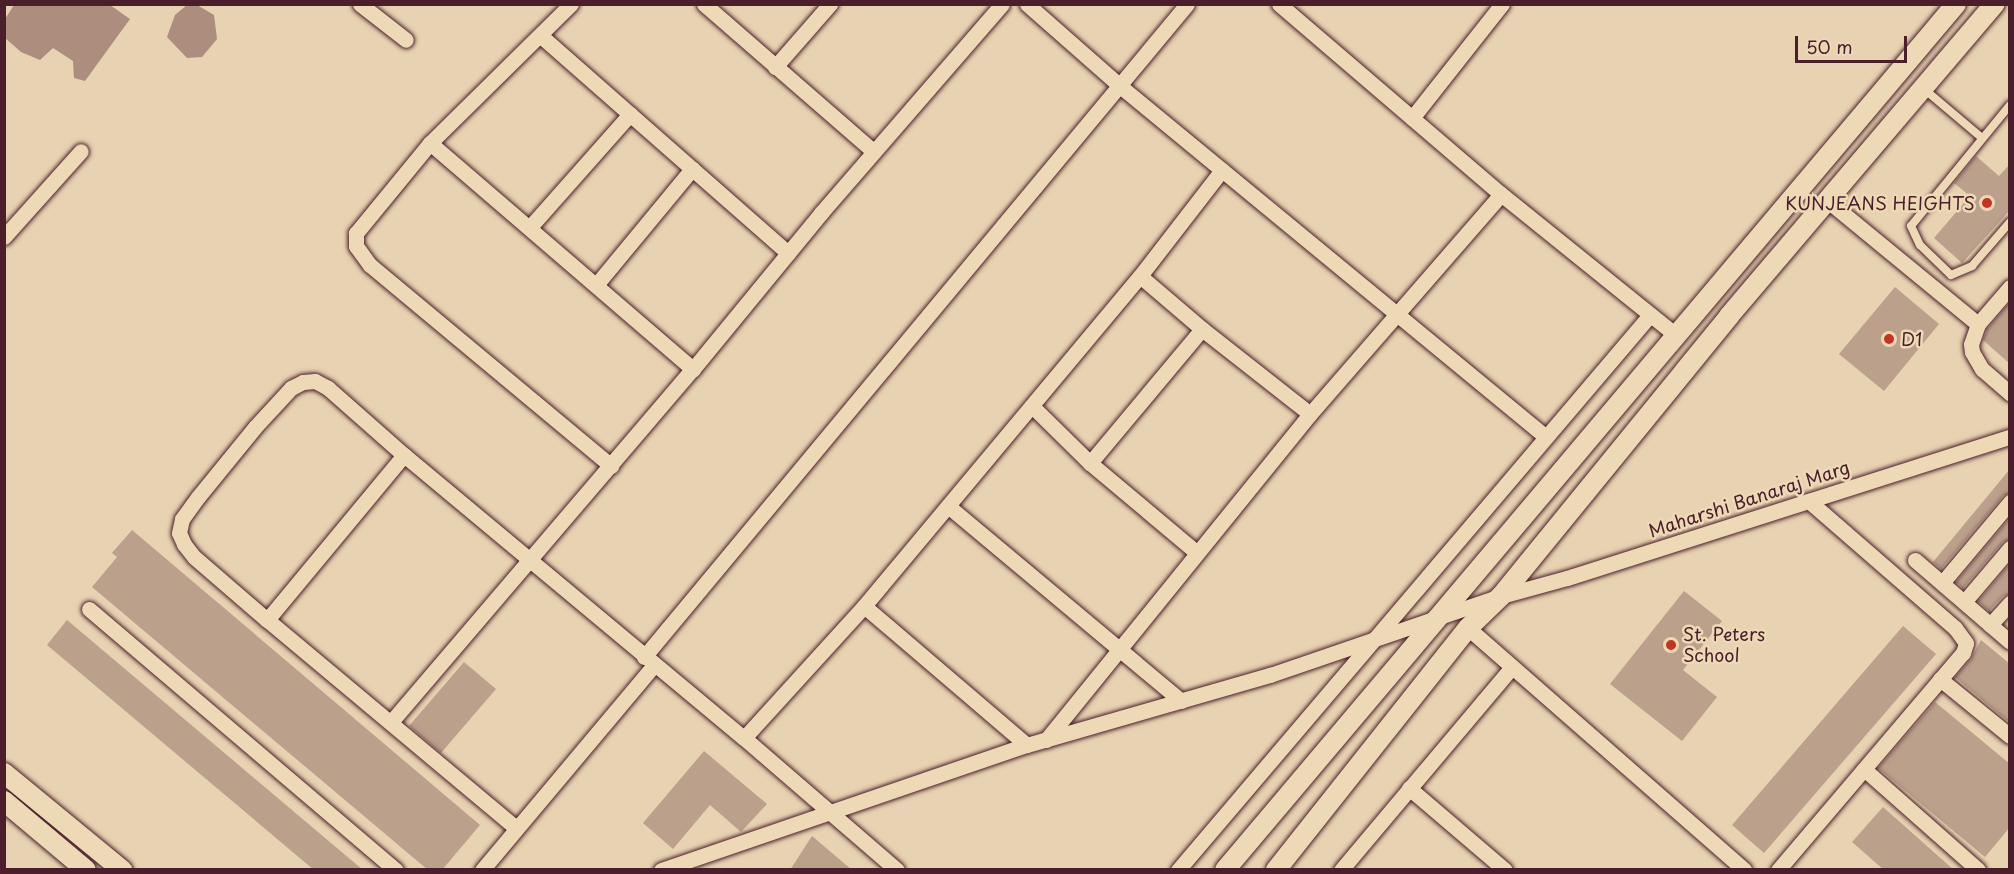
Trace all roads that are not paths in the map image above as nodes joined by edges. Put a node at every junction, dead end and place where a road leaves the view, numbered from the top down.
1 (360, 4) edge
2 (571, 4) edge
3 (830, 4) edge
4 (1002, 4) edge
5 (1027, 4) edge
6 (1187, 4) edge
7 (1279, 4) edge
8 (1502, 4) edge
9 (1956, 4) edge
10 (1995, 4) edge
11 (714, 8) edge
12 (541, 36) junction
13 (406, 40) dead end
14 (775, 67) junction
15 (1120, 86) junction
16 (1924, 89) junction
17 (2010, 105) edge
18 (630, 114) junction
19 (1412, 118) junction
20 (1982, 138) junction
21 (430, 143) junction
22 (81, 151) dead end
23 (874, 152) junction
24 (692, 169) junction
25 (1222, 170) junction
26 (1501, 194) junction
27 (1828, 201) junction
28 (2010, 222) edge
29 (530, 227) junction
30 (6, 233) edge
31 (788, 253) junction
32 (1140, 276) junction
33 (596, 285) junction
34 (2010, 287) edge
35 (1395, 313) junction
36 (1650, 315) junction
37 (1978, 324) junction
38 (1202, 329) junction
39 (1677, 336) junction
40 (693, 369) junction
41 (2010, 393) edge
42 (1032, 406) junction
43 (1310, 414) junction
44 (1546, 437) junction
45 (2010, 437) edge
46 (404, 455) junction
47 (1090, 463) junction
48 (611, 466) junction
49 (1809, 501) junction
50 (2010, 502) edge
51 (948, 506) junction
52 (2010, 548) edge
53 (1196, 552) junction
54 (1915, 560) dead end
55 (530, 561) junction
56 (1942, 583) junction
57 (1501, 596) junction
58 (1964, 602) junction
59 (2010, 603) edge
60 (864, 606) junction
61 (89, 609) dead end
62 (1439, 618) junction
63 (267, 620) junction
64 (1990, 625) junction
65 (1468, 628) junction
66 (1376, 639) junction
67 (2010, 642) edge
68 (1118, 649) junction
69 (649, 661) junction
70 (1512, 667) junction
71 (1940, 680) junction
72 (1181, 701) junction
73 (392, 722) junction
74 (2010, 736) edge
75 (744, 738) junction
76 (1046, 740) junction
77 (1027, 745) junction
78 (1864, 769) junction
79 (4, 773) edge
80 (1409, 788) junction
81 (4, 801) edge
82 (832, 813) junction
83 (516, 828) junction
84 (683, 867) edge
85 (86, 870) edge
86 (122, 870) edge
87 (396, 870) edge
88 (482, 870) edge
89 (662, 870) edge
90 (897, 870) edge
91 (1178, 870) edge
92 (1226, 870) edge
93 (1276, 870) edge
94 (1341, 870) edge
95 (1505, 870) edge
96 (1744, 870) edge
97 (1778, 870) edge
98 (1978, 870) edge

1 - 13 street
2 - 12 street
3 - 14 street
4 - 23 street
5 - 15 street
6 - 15 street
7 - 19 street
8 - 19 street
9 - 39 street
10 - 16 street
11 - 14 street
12 - 18 street
12 - 21 street
14 - 23 street
15 - 25 street
15 - 69 street
16 - 20 lane
16 - 27 street
17 - 20 lane
18 - 24 street
18 - 29 street
19 - 26 street
20 - 28 lane
21 - 29 street
21 - 48 street
22 - 30 street
23 - 31 street
24 - 31 street
24 - 33 street
25 - 32 street
25 - 35 street
26 - 35 street
26 - 36 street
27 - 37 street
27 - 57 street
29 - 33 street
31 - 40 street
32 - 38 street
32 - 42 street
33 - 40 street
34 - 37 street
35 - 43 street
35 - 44 street
36 - 39 street
36 - 44 street
37 - 41 street
38 - 43 street
38 - 47 street
39 - 62 street
40 - 48 street
42 - 47 street
42 - 51 street
43 - 53 street
44 - 66 street
45 - 49 street, Maharshi Banaraj Marg
46 - 55 street
46 - 63 street
46 - 63 street
47 - 53 street
48 - 55 street
49 - 57 street, Maharshi Banaraj Marg
49 - 71 street
50 - 56 street
51 - 60 street
51 - 68 street
52 - 58 street
53 - 68 street
54 - 56 street
55 - 69 street
55 - 73 street
56 - 58 street
57 - 62 street, Maharshi Banaraj Marg
57 - 65 street
58 - 64 street
59 - 64 street
60 - 75 street
60 - 77 street
61 - 87 street
62 - 66 street, Maharshi Banaraj Marg
62 - 92 street
63 - 73 street
64 - 67 street
65 - 70 street
65 - 93 street
66 - 72 street, Maharshi Banaraj Marg
66 - 91 street
68 - 72 street
68 - 76 street
69 - 75 street
69 - 83 street
70 - 80 street
70 - 96 street
71 - 74 street
71 - 78 street
72 - 76 street, Maharshi Banaraj Marg
73 - 83 street
75 - 82 street
76 - 77 street, Maharshi Banaraj Marg
77 - 82 street, Maharshi Banaraj Marg
78 - 97 street
78 - 98 street
79 - 86 street
80 - 94 street
80 - 95 street
81 - 85 street
82 - 84 street, Maharshi Banaraj Marg
82 - 90 street
83 - 88 street
84 - 89 street, Maharshi Banaraj Marg

